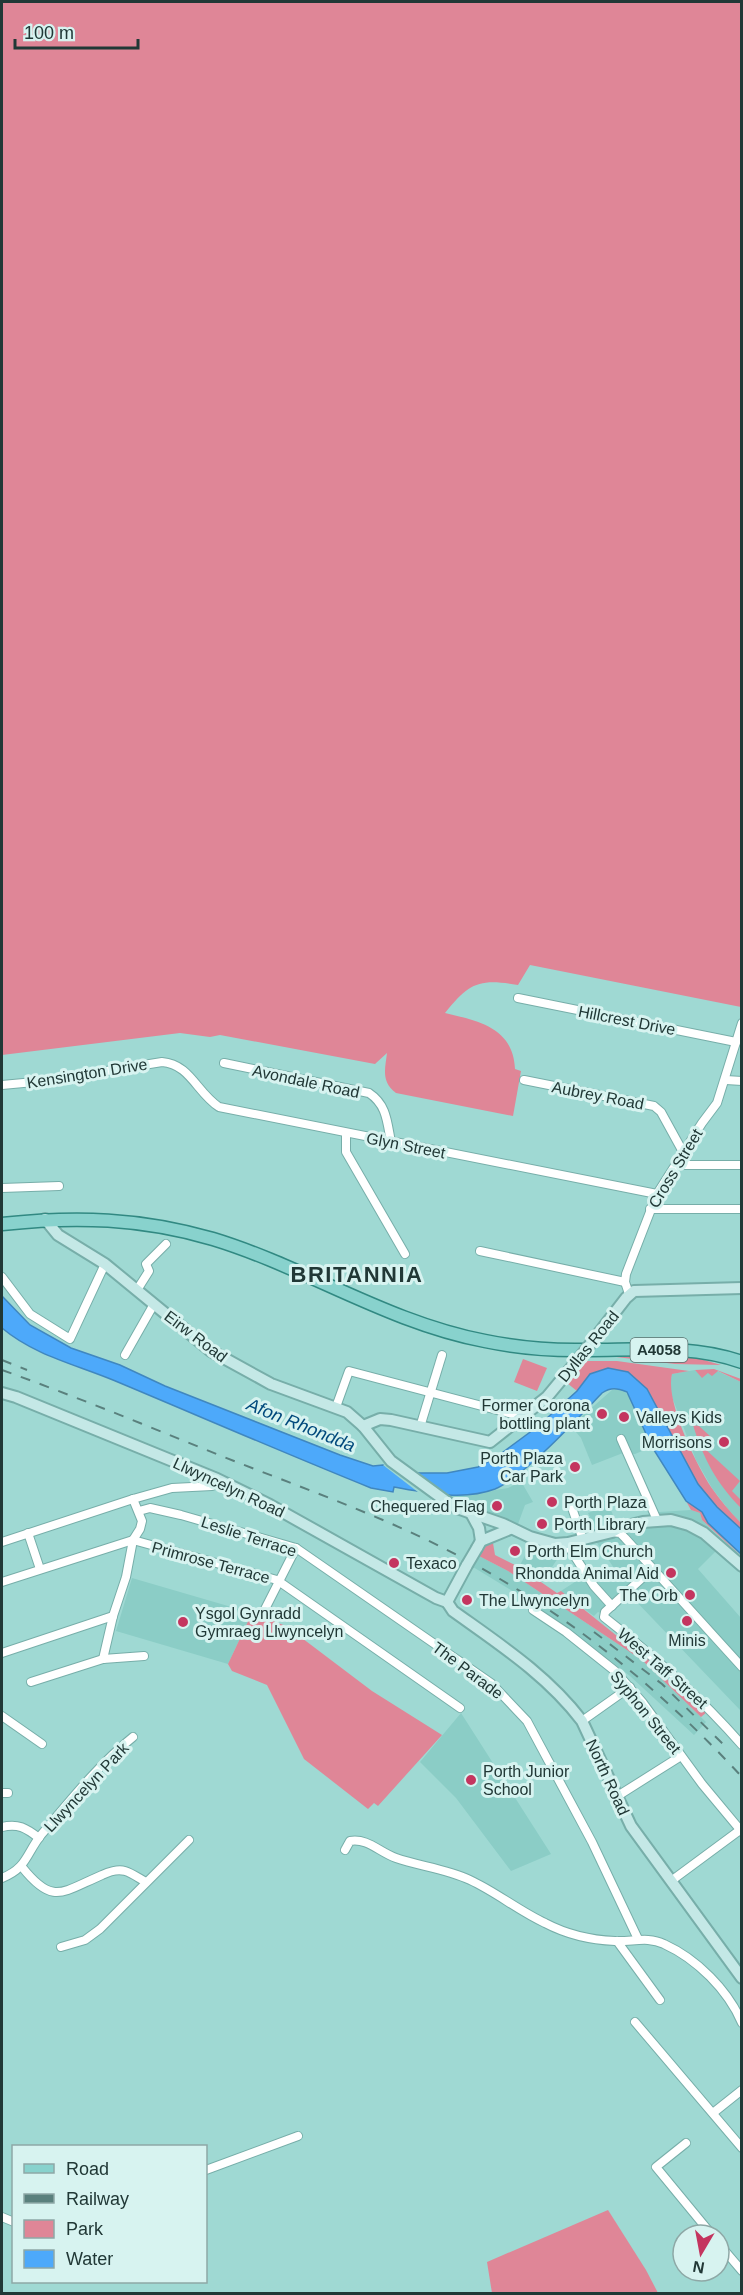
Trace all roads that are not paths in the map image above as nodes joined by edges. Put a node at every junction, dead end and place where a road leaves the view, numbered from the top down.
1 (518, 998) dead end
2 (741, 1023) edge
3 (736, 1042) junction
4 (172, 1063) joint
5 (224, 1063) dead end
6 (524, 1080) dead end
7 (726, 1080) junction
8 (741, 1081) edge
9 (2, 1085) edge
10 (346, 1133) junction
11 (391, 1142) junction
12 (683, 1152) junction
13 (675, 1165) junction
14 (741, 1165) edge
15 (59, 1186) dead end
16 (2, 1188) edge
17 (657, 1194) junction
18 (650, 1209) junction
19 (741, 1209) edge
20 (45, 1219) junction
21 (2, 1224) edge
22 (166, 1244) dead end
23 (480, 1251) dead end
24 (405, 1254) dead end
25 (105, 1264) junction
26 (2, 1277) edge
27 (625, 1282) junction
28 (741, 1288) edge
29 (137, 1290) junction
30 (629, 1294) junction
31 (154, 1304) junction
32 (442, 1354) dead end
33 (125, 1355) dead end
34 (741, 1362) edge
35 (430, 1392) junction
36 (2, 1393) edge
37 (336, 1407) junction
38 (524, 1417) junction
39 (363, 1426) junction
40 (420, 1427) junction
41 (621, 1438) dead end
42 (217, 1479) junction
43 (133, 1498) junction
44 (570, 1503) dead end
45 (139, 1511) junction
46 (471, 1515) junction
47 (657, 1520) junction
48 (510, 1529) junction
49 (612, 1532) junction
50 (28, 1533) junction
51 (133, 1540) junction
52 (583, 1540) junction
53 (2, 1542) edge
54 (568, 1543) junction
55 (479, 1544) junction
56 (296, 1548) junction
57 (741, 1566) edge
58 (40, 1569) junction
59 (652, 1569) junction
60 (277, 1580) junction
61 (2, 1582) edge
62 (447, 1602) junction
63 (612, 1606) junction
64 (381, 1607) joint
65 (533, 1610) dead end
66 (263, 1612) dead end
67 (113, 1616) junction
68 (2, 1653) edge
69 (144, 1656) dead end
70 (103, 1659) junction
71 (741, 1667) edge
72 (31, 1682) dead end
73 (630, 1688) junction
74 (460, 1708) dead end
75 (2, 1716) edge
76 (582, 1721) junction
77 (133, 1737) dead end
78 (42, 1744) dead end
79 (741, 1745) edge
80 (681, 1756) junction
81 (616, 1797) junction
82 (2, 1827) edge
83 (741, 1831) edge
84 (39, 1838) junction
85 (189, 1840) dead end
86 (345, 1850) dead end
87 (22, 1867) junction
88 (2, 1878) edge
89 (671, 1881) junction
90 (146, 1882) junction
91 (638, 1939) junction
92 (616, 1941) junction
93 (61, 1947) dead end
94 (740, 1972) edge
95 (660, 2000) dead end
96 (635, 2022) dead end
97 (741, 2023) edge
98 (741, 2090) edge
99 (713, 2113) junction
100 (298, 2136) dead end
101 (686, 2143) dead end
102 (741, 2148) edge
103 (207, 2170) edge
104 (702, 2223) edge
105 (731, 2259) edge
106 (741, 2271) edge

1 - 3 street, Hillcrest Drive
2 - 3 street, Cross Street
3 - 7 street, Cross Street
4 - 9 street, Kensington Drive
4 - 10 street, Glyn Street
5 - 11 street, Avondale Road
6 - 12 street, Aubrey Road
7 - 8 street
7 - 12 street, Cross Street
10 - 11 street, Glyn Street
10 - 24 street
11 - 17 street, Glyn Street
12 - 13 street, Cross Street
13 - 14 street
13 - 17 street, Cross Street
15 - 16 street
17 - 18 street, Cross Street
18 - 19 street
18 - 27 street, Cross Street
20 - 21 main road, A4058
20 - 25 main road, Eirw Road
20 - 34 main road, A4058
22 - 29 street
23 - 27 street
25 - 26 street
25 - 29 main road, Eirw Road
27 - 30 street
28 - 30 main road
29 - 31 main road, Eirw Road
30 - 38 main road, Dyllas Road, bridge
31 - 33 street
31 - 37 main road, Eirw Road
32 - 35 street
35 - 37 street
35 - 38 street
35 - 40 street
36 - 42 main road, Llwyncelyn Road
37 - 39 main road, Eirw Road
38 - 40 main road, Dyllas Road
39 - 40 main road
39 - 46 main road, Eirw Road
41 - 47 street
42 - 43 street
42 - 62 main road, Llwyncelyn Road
43 - 45 street
43 - 50 street
44 - 52 street
45 - 51 street
45 - 56 street, Leslie Terrace
46 - 48 main road, Eirw Road
46 - 55 main road
47 - 49 main road, Eirw Road
47 - 57 main road
48 - 54 main road, Eirw Road
48 - 55 main road
49 - 52 main road, Eirw Road
49 - 59 street
50 - 53 street
50 - 58 street
51 - 58 street, Primrose Terrace
51 - 60 street, Primrose Terrace
51 - 67 street
52 - 54 main road, Eirw Road
54 - 63 street
55 - 62 main road, bridge
56 - 60 street
56 - 64 street, Leslie Terrace
58 - 61 street, Primrose Terrace
59 - 63 street, West Taff Street
59 - 71 street
60 - 66 street
60 - 74 street, Primrose Terrace
62 - 76 main road, North Road
63 - 79 street, West Taff Street
64 - 91 street, The Parade
65 - 73 street, Syphon Street
67 - 68 street
67 - 70 street
69 - 70 street
70 - 72 street
73 - 76 street
73 - 80 street, Syphon Street
75 - 78 street
76 - 81 main road, North Road
77 - 84 street, Llwyncelyn Park
80 - 81 street
80 - 83 street, Syphon Street
81 - 89 main road, North Road
82 - 84 street, Llwyncelyn Park
83 - 89 street
84 - 87 street, Llwyncelyn Park
85 - 90 street
86 - 92 street
87 - 88 street
87 - 90 street
89 - 94 main road, North Road
90 - 93 street
91 - 92 street
91 - 97 street
92 - 95 street
96 - 99 street
98 - 99 street
99 - 102 street
100 - 103 street
101 - 104 street
105 - 106 street

